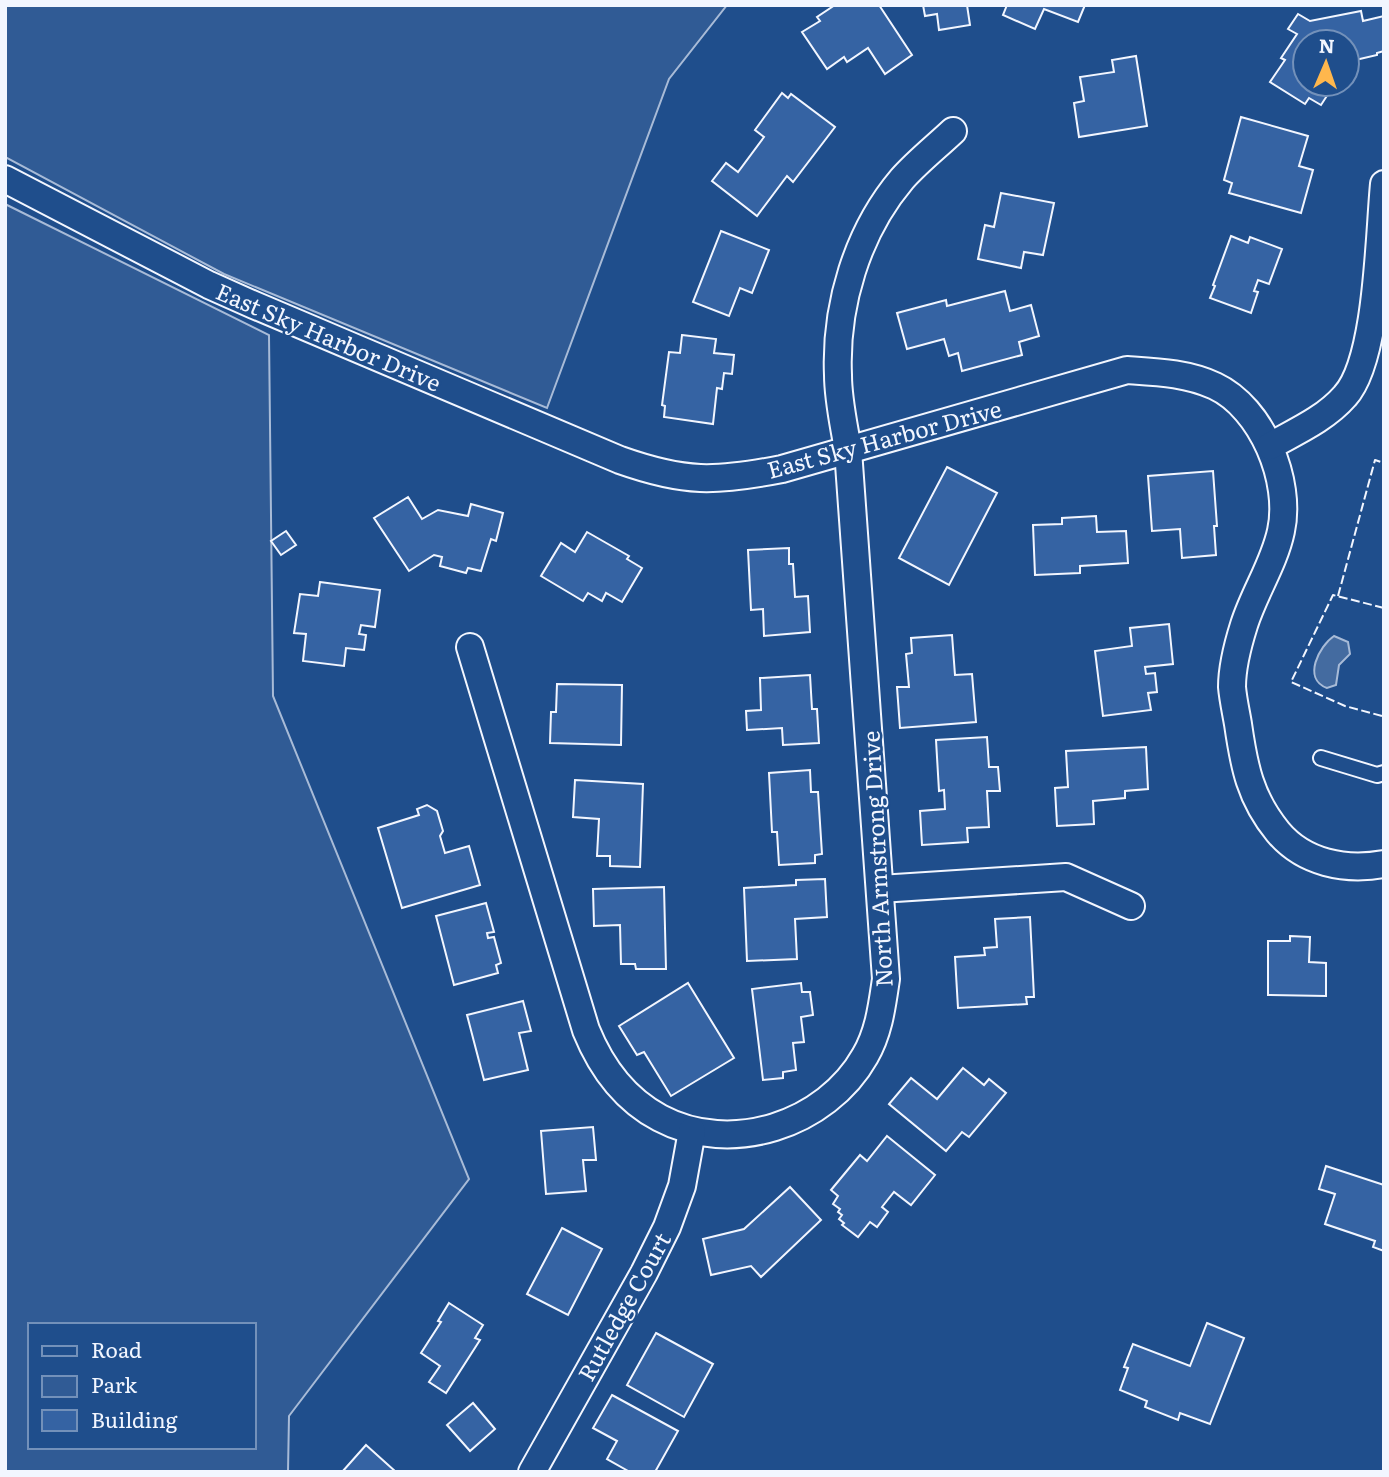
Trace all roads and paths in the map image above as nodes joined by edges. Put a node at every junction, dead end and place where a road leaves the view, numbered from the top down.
1 (953, 131) dead end
2 (5, 179) edge
3 (1384, 184) edge
4 (1270, 446) junction
5 (848, 450) junction
6 (470, 647) dead end
7 (1321, 758) dead end
8 (1384, 773) edge
9 (1384, 864) edge
10 (880, 889) junction
11 (1131, 906) dead end
12 (692, 1131) junction
13 (532, 1472) edge

1 - 5 street, North Armstrong Drive
2 - 5 street, East Sky Harbor Drive
3 - 4 street
4 - 5 street, East Sky Harbor Drive
4 - 9 street, East Sky Harbor Drive
5 - 10 street, North Armstrong Drive
6 - 12 street, North Armstrong Drive
7 - 8 lane
10 - 11 street
10 - 12 street, North Armstrong Drive
12 - 13 street, Rutledge Court

